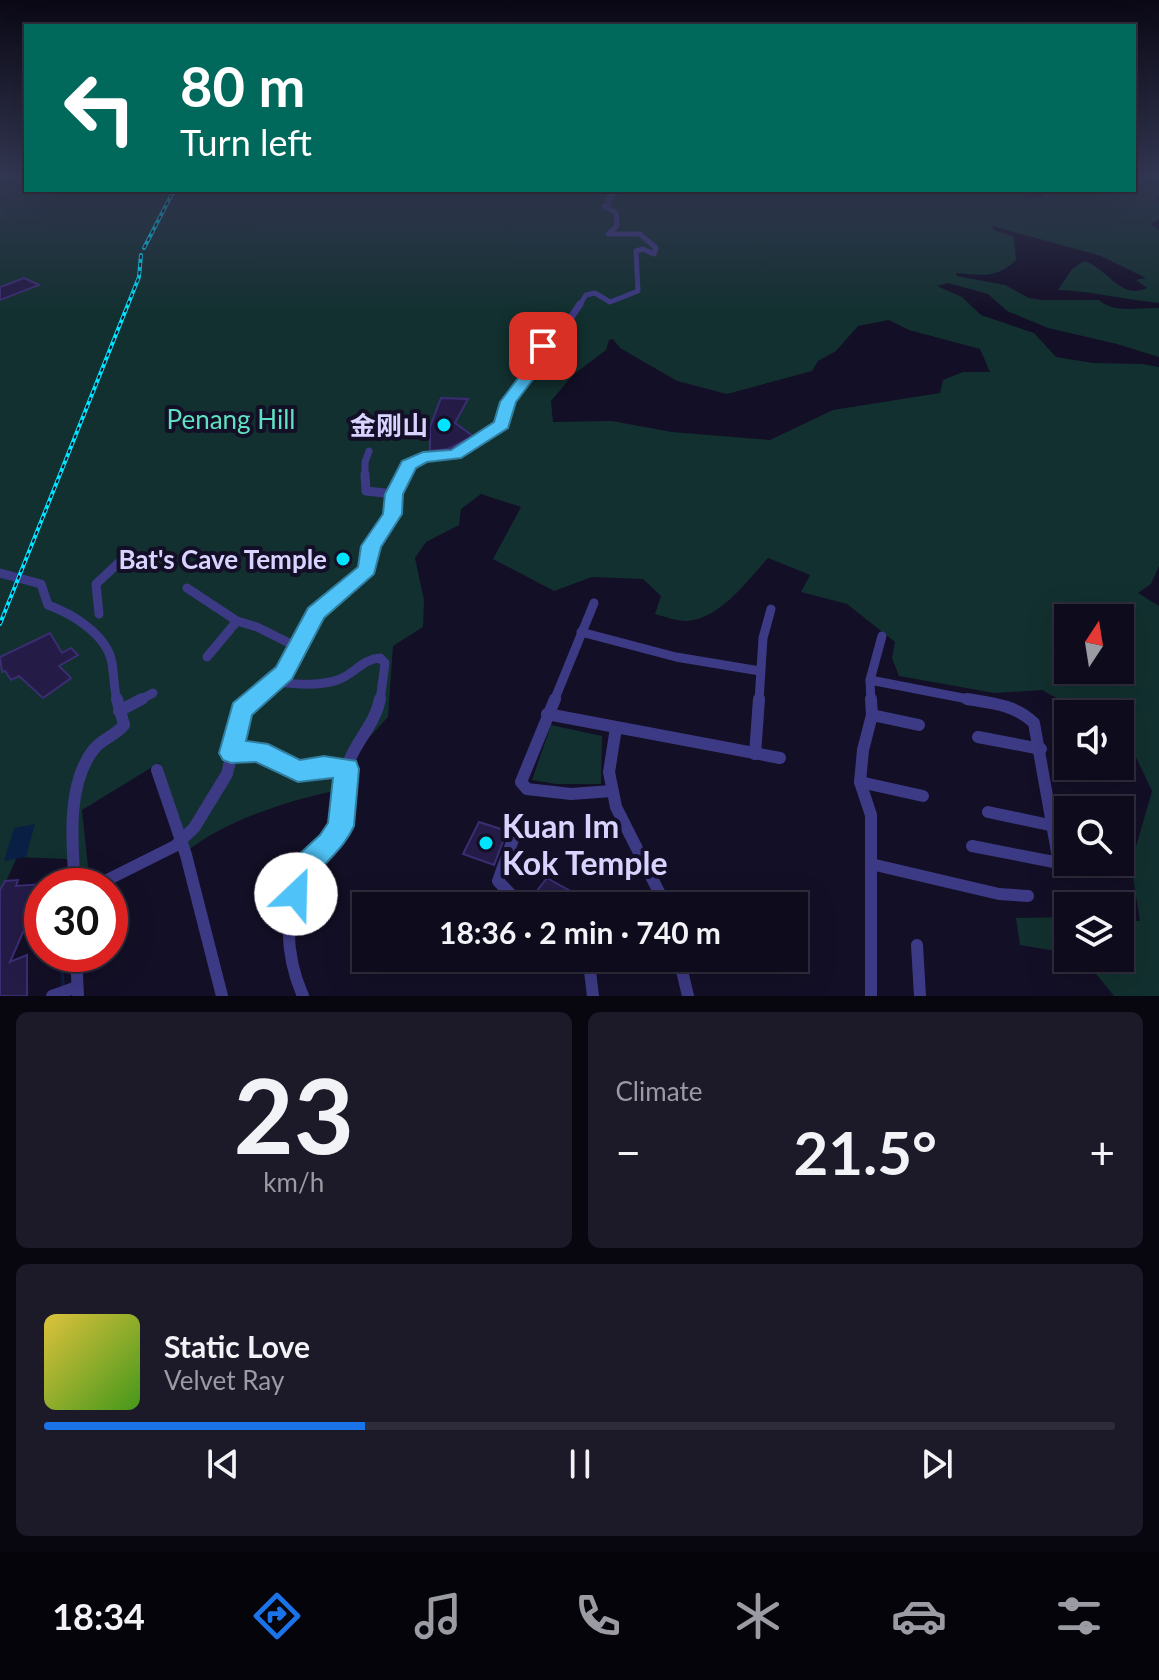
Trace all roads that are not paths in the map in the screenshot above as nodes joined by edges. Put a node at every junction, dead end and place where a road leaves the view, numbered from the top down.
1 (617, 221) edge
2 (369, 451) dead end
3 (394, 494) junction
4 (128, 554) dead end
5 (4, 574) edge
6 (187, 588) dead end
7 (594, 603) dead end
8 (771, 609) dead end
9 (99, 614) dead end
10 (237, 621) junction
11 (581, 632) junction
12 (882, 636) dead end
13 (299, 648) junction
14 (207, 657) dead end
15 (760, 671) junction
16 (870, 680) junction
17 (275, 682) junction
18 (153, 693) dead end
19 (119, 711) junction
20 (547, 714) junction
21 (872, 715) junction
22 (919, 725) dead end
23 (616, 728) junction
24 (978, 737) dead end
25 (1041, 749) junction
26 (231, 753) junction
27 (755, 754) junction
28 (780, 758) dead end
29 (347, 769) junction
30 (157, 770) dead end
31 (860, 782) junction
32 (612, 791) junction
33 (923, 796) dead end
34 (988, 812) dead end
35 (1054, 826) joint
36 (515, 834) dead end
37 (180, 842) junction
38 (972, 846) dead end
39 (1054, 862) edge
40 (871, 864) junction
41 (74, 868) edge
42 (128, 869) edge
43 (509, 892) edge
44 (659, 892) edge
45 (1028, 896) dead end
46 (917, 945) dead end
47 (71, 972) edge
48 (590, 972) edge
49 (682, 972) edge
50 (66, 993) edge
51 (222, 996) edge
52 (303, 996) edge
53 (593, 996) edge
54 (688, 996) edge
55 (871, 996) edge
56 (920, 996) edge

1 - 3 street
2 - 3 street
3 - 13 street
4 - 9 street
5 - 19 street
6 - 10 street
7 - 11 street
8 - 15 street
10 - 13 street
10 - 14 street
11 - 15 street
11 - 20 street
12 - 16 street
13 - 17 street
15 - 27 street
16 - 21 street
16 - 25 street
17 - 26 street
17 - 29 street
18 - 19 street
19 - 41 street
20 - 23 street
20 - 32 street
21 - 22 street
21 - 31 street
23 - 27 street
23 - 32 street
24 - 25 street
25 - 35 street
26 - 29 street
26 - 37 street
27 - 28 street
29 - 52 street
30 - 37 street
31 - 33 street
31 - 40 street
32 - 44 street
34 - 35 street
36 - 43 street
37 - 42 street
37 - 51 street
38 - 39 street
40 - 45 street
40 - 55 street
46 - 56 street
47 - 50 street
48 - 53 street
49 - 54 street

